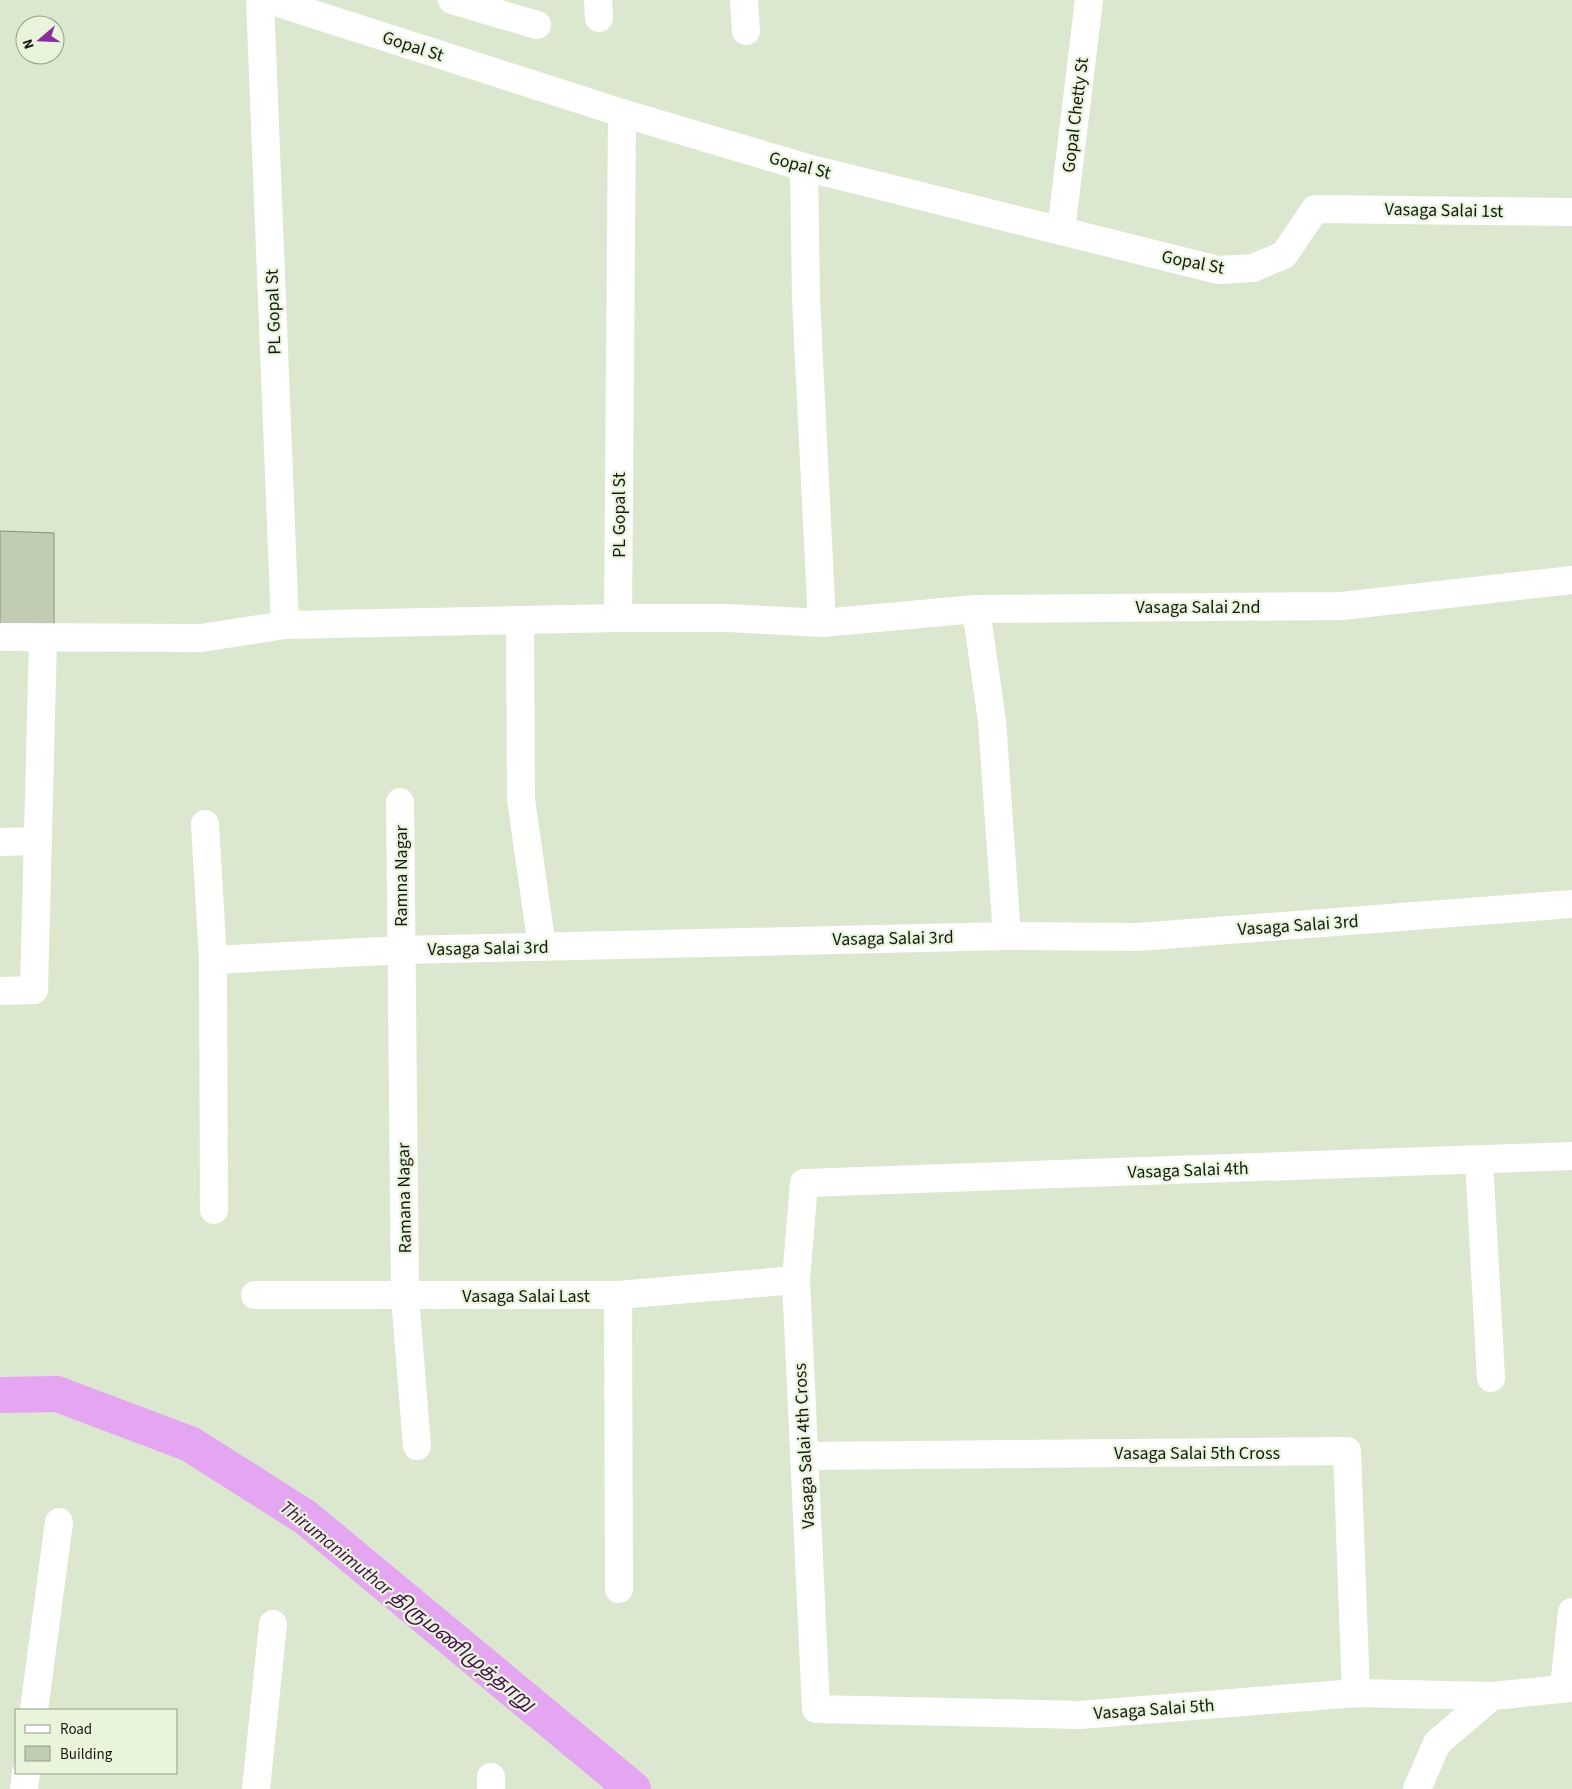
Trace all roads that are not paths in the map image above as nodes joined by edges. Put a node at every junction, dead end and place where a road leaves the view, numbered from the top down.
1 (260, 0) edge
2 (269, 0) edge
3 (452, 0) edge
4 (744, 0) edge
5 (1089, 0) edge
6 (537, 25) dead end
7 (746, 30) dead end
8 (622, 113) junction
9 (804, 167) junction
10 (1315, 209) joint
11 (1572, 212) edge
12 (1061, 231) junction
13 (1572, 580) edge
14 (976, 610) junction
15 (618, 618) junction
16 (520, 620) junction
17 (822, 623) junction
18 (285, 625) junction
19 (0, 637) edge
20 (43, 639) junction
21 (400, 802) dead end
22 (205, 824) dead end
23 (38, 841) junction
24 (0, 842) edge
25 (1572, 904) edge
26 (1006, 936) junction
27 (542, 947) junction
28 (402, 950) junction
29 (213, 960) junction
30 (0, 991) edge
31 (1572, 1156) edge
32 (1479, 1161) junction
33 (804, 1183) joint
34 (214, 1210) dead end
35 (796, 1280) junction
36 (255, 1295) dead end
37 (618, 1295) junction
38 (405, 1297) junction
39 (1491, 1378) dead end
40 (417, 1446) dead end
41 (806, 1456) junction
42 (59, 1522) dead end
43 (618, 1589) dead end
44 (1572, 1612) edge
45 (273, 1624) dead end
46 (1568, 1687) edge
47 (1356, 1693) junction
48 (1492, 1696) junction
49 (34, 1709) edge
50 (816, 1709) joint
51 (26, 1774) edge
52 (24, 1789) edge
53 (256, 1789) edge
54 (1417, 1789) edge

1 - 18 street, PL Gopal St
2 - 8 street, Gopal St
3 - 6 street
4 - 7 street
5 - 12 street, Gopal Chetty St
8 - 9 street, Gopal St
8 - 15 street, PL Gopal St
9 - 12 street, Gopal St
9 - 17 street
10 - 11 street, Vasaga Salai 1st
10 - 12 street, Gopal St
13 - 14 street, Vasaga Salai 2nd
14 - 17 street, Vasaga Salai 2nd
14 - 26 street
15 - 16 street, Vasaga Salai 2nd
15 - 17 street, Vasaga Salai 2nd
16 - 18 street, Vasaga Salai 2nd
16 - 27 street
18 - 20 street, Vasaga Salai 2nd
19 - 20 street, Vasaga Salai 2nd
20 - 23 street
21 - 28 street, Ramna Nagar
22 - 29 street
23 - 24 street
23 - 30 street
25 - 26 street, Vasaga Salai 3rd
26 - 27 street, Vasaga Salai 3rd
27 - 28 street, Vasaga Salai 3rd
28 - 29 street, Vasaga Salai 3rd
28 - 38 street, Ramana Nagar
29 - 34 street
31 - 32 street, Vasaga Salai 4th
32 - 33 street, Vasaga Salai 4th
32 - 39 street
33 - 35 street, Vasaga Salai 4th Cross
35 - 37 street, Vasaga Salai Last
35 - 41 street, Vasaga Salai 4th Cross
36 - 38 street, Vasaga Salai Last
37 - 38 street, Vasaga Salai Last
37 - 43 street
38 - 40 street, Ramana Nagar
41 - 47 street, Vasaga Salai 5th Cross
41 - 50 street, Vasaga Salai 4th Cross
42 - 49 street
44 - 46 street
45 - 53 street
46 - 48 street, Vasaga Salai 5th
47 - 48 street, Vasaga Salai 5th
47 - 50 street, Vasaga Salai 5th
48 - 54 street
51 - 52 street

